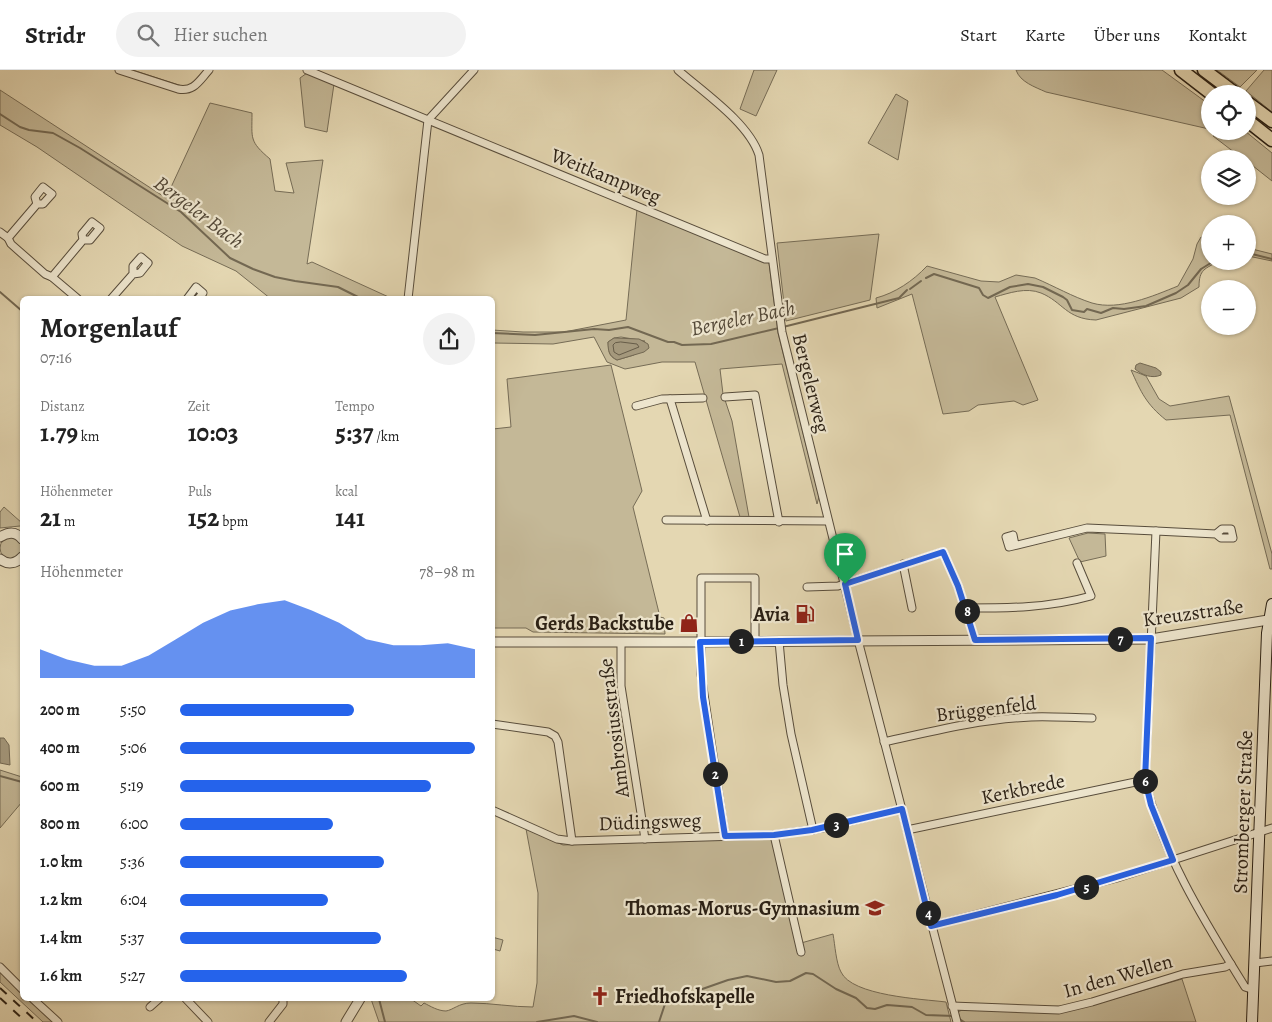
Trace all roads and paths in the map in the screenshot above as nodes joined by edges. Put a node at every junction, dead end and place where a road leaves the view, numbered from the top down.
1 (119, 70) edge
2 (209, 70) edge
3 (307, 70) edge
4 (474, 70) edge
5 (678, 70) edge
6 (1181, 70) edge
7 (1204, 70) edge
8 (1201, 85) edge
9 (1225, 85) edge
10 (1256, 109) edge
11 (428, 120) junction
12 (1272, 121) edge
13 (1256, 127) edge
14 (1272, 140) edge
15 (36, 204) dead end
16 (0, 232) edge
17 (8, 238) junction
18 (83, 240) dead end
19 (772, 258) junction
20 (133, 274) dead end
21 (52, 277) junction
22 (74, 296) edge
23 (114, 296) edge
24 (189, 296) edge
25 (200, 296) edge
26 (408, 296) edge
27 (725, 397) dead end
28 (703, 398) dead end
29 (670, 399) junction
30 (636, 406) dead end
31 (666, 520) dead end
32 (707, 521) junction
33 (828, 521) junction
34 (778, 522) junction
35 (1156, 531) junction
36 (1216, 534) dead end
37 (20, 536) edge
38 (0, 537) edge
39 (1015, 545) dead end
40 (0, 558) edge
41 (20, 559) edge
42 (1077, 563) dead end
43 (903, 564) junction
44 (845, 584) junction
45 (807, 587) dead end
46 (1272, 604) edge
47 (912, 608) dead end
48 (966, 608) junction
49 (1268, 620) junction
50 (1151, 638) junction
51 (858, 640) junction
52 (975, 640) junction
53 (755, 641) junction
54 (779, 641) junction
55 (495, 642) edge
56 (621, 642) junction
57 (700, 642) junction
58 (1269, 676) edge
59 (1092, 718) dead end
60 (495, 724) edge
61 (884, 742) junction
62 (1145, 780) junction
63 (902, 809) junction
64 (495, 811) edge
65 (1272, 828) edge
66 (812, 830) junction
67 (907, 830) junction
68 (1260, 832) junction
69 (774, 835) junction
70 (725, 836) junction
71 (644, 839) junction
72 (572, 841) junction
73 (1173, 860) junction
74 (931, 926) junction
75 (801, 952) dead end
76 (1272, 961) edge
77 (1255, 963) junction
78 (1231, 964) junction
79 (0, 967) edge
80 (20, 987) edge
81 (1254, 990) junction
82 (35, 1001) edge
83 (157, 1001) edge
84 (188, 1001) edge
85 (283, 1001) edge
86 (359, 1001) edge
87 (952, 1006) junction
88 (150, 1007) dead end
89 (956, 1018) edge
90 (58, 1022) edge
91 (208, 1022) edge
92 (269, 1022) edge
93 (346, 1022) edge
94 (1252, 1022) edge

1 - 2 street
3 - 11 street, Weitkampweg
4 - 11 street
5 - 19 street, Bergelerweg
6 - 8 highway
7 - 9 highway
10 - 12 highway
11 - 19 street, Weitkampweg
11 - 26 street
13 - 14 highway
15 - 17 street
16 - 17 street
17 - 21 street
18 - 21 street
19 - 33 street, Bergelerweg
20 - 23 street
21 - 22 street
24 - 25 street
27 - 34 street
28 - 29 street
29 - 30 street
29 - 32 street
31 - 32 street
32 - 34 street
33 - 34 street
33 - 44 street, Bergelerweg
35 - 36 street
35 - 39 street
35 - 50 street
37 - 38 street
40 - 41 street
42 - 48 street
43 - 44 street
43 - 47 street
43 - 48 street
44 - 45 street
44 - 51 street, Bergelerweg
46 - 49 main road, Stromberger Straße
48 - 52 street
49 - 50 street, Kreuzstraße
49 - 58 main road, Stromberger Straße
50 - 52 street, Kreuzstraße
50 - 62 street
51 - 52 street, Kreuzstraße
51 - 54 street, Kreuzstraße
51 - 61 street, Bergelerweg
53 - 54 street, Kreuzstraße
53 - 57 street, Kreuzstraße
53 - 57 street
54 - 66 street
55 - 56 street, Kreuzstraße
56 - 57 street, Kreuzstraße
56 - 71 street, Ambrosiusstraße
57 - 70 street
58 - 68 main road, Stromberger Straße
59 - 61 street, Brüggenfeld
60 - 72 street
61 - 63 street, Bergelerweg
62 - 67 street, Kerkbrede
62 - 73 street
63 - 66 street, Düdingsweg
63 - 67 street, Bergelerweg
64 - 72 street, Düdingsweg
65 - 68 street
66 - 69 street, Düdingsweg
67 - 74 street, Bergelerweg
68 - 73 street
68 - 77 main road, Stromberger Straße
69 - 70 street, Düdingsweg
69 - 75 street
70 - 71 street, Düdingsweg
71 - 72 street, Düdingsweg
73 - 74 street
73 - 78 street
74 - 87 street, Bergelerweg
76 - 77 street
77 - 81 main road, Stromberger Straße
78 - 81 street
78 - 87 street, In den Wellen
79 - 80 street
81 - 94 main road, Stromberger Straße
82 - 90 street
83 - 88 street
84 - 91 street
85 - 92 street
86 - 93 street
87 - 89 street, Bergelerweg

